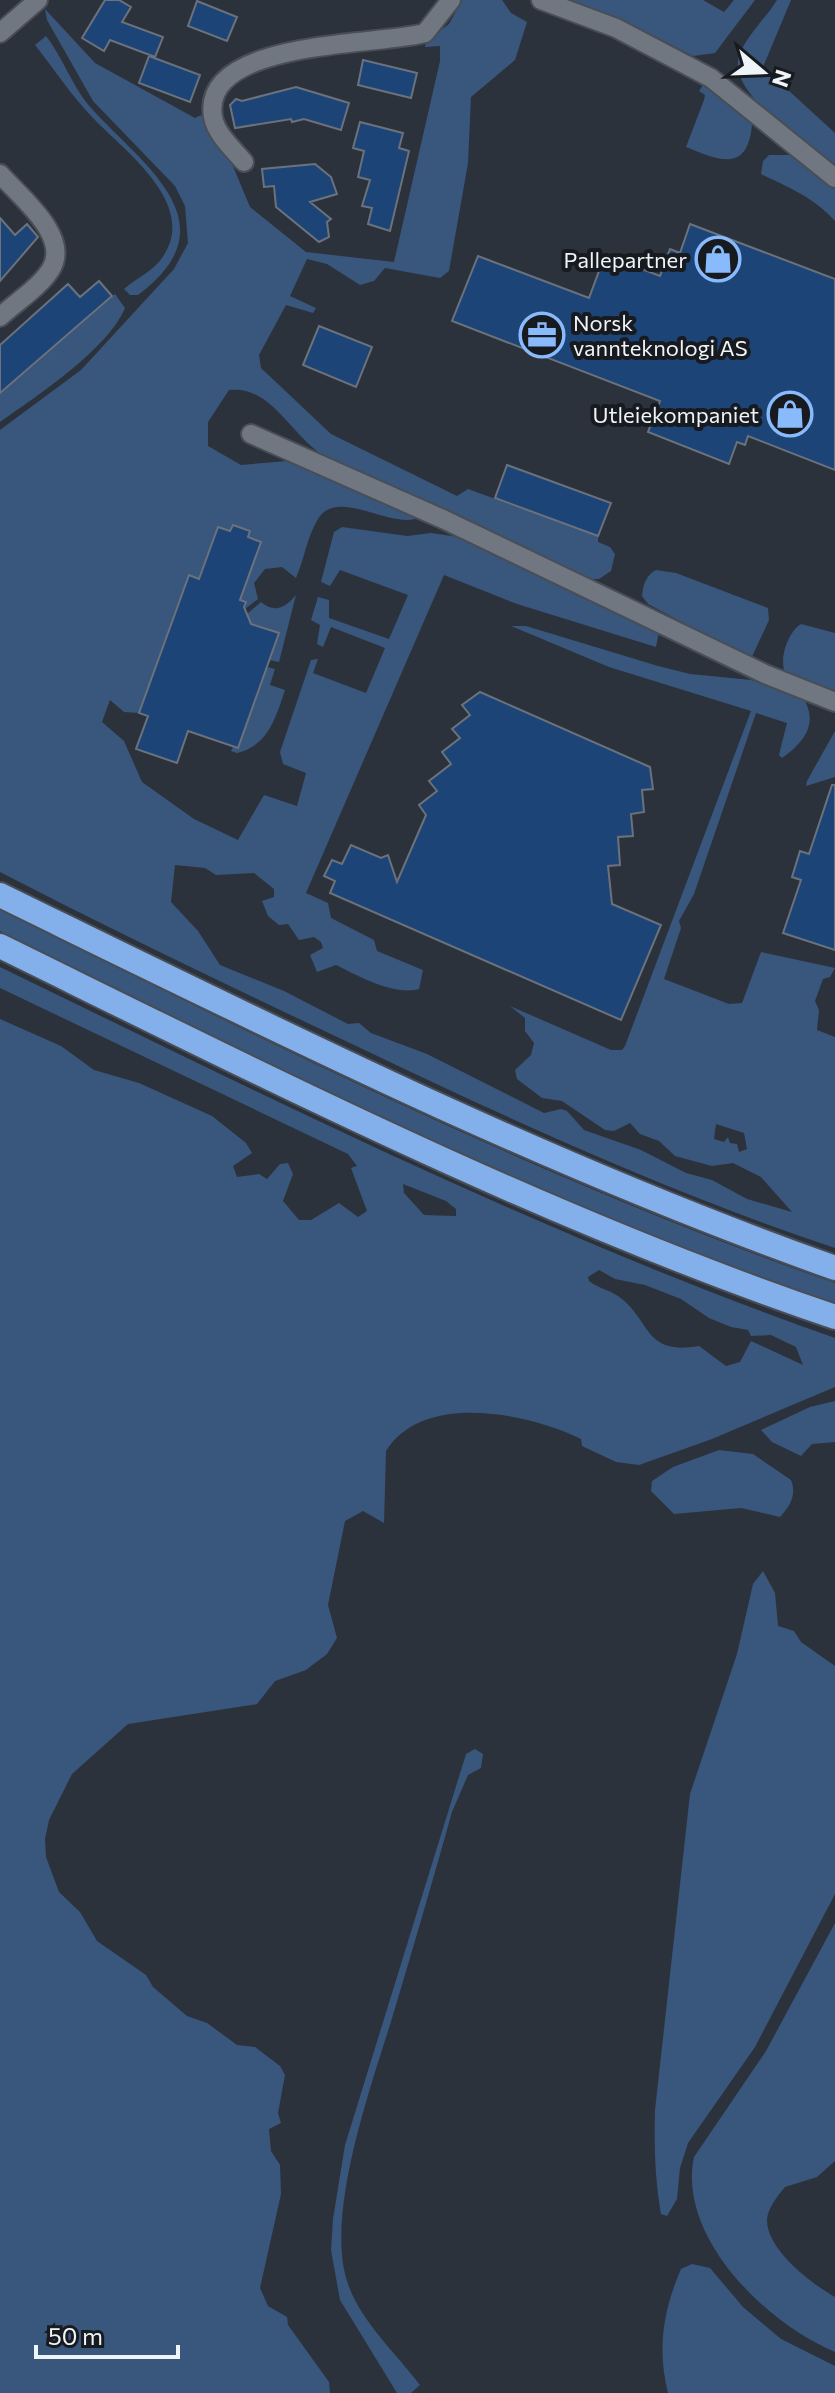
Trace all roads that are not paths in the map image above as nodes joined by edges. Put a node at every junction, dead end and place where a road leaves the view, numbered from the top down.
1 (38, 0) edge
2 (451, 0) edge
3 (541, 0) edge
4 (0, 33) edge
5 (244, 162) dead end
6 (0, 174) edge
7 (835, 178) edge
8 (0, 317) edge
9 (251, 434) dead end
10 (835, 702) edge
11 (0, 895) edge
12 (0, 946) edge
13 (835, 1268) edge
14 (835, 1317) edge

1 - 4 street
2 - 5 street
3 - 7 street
6 - 8 street
9 - 10 street
11 - 13 highway
12 - 14 highway

